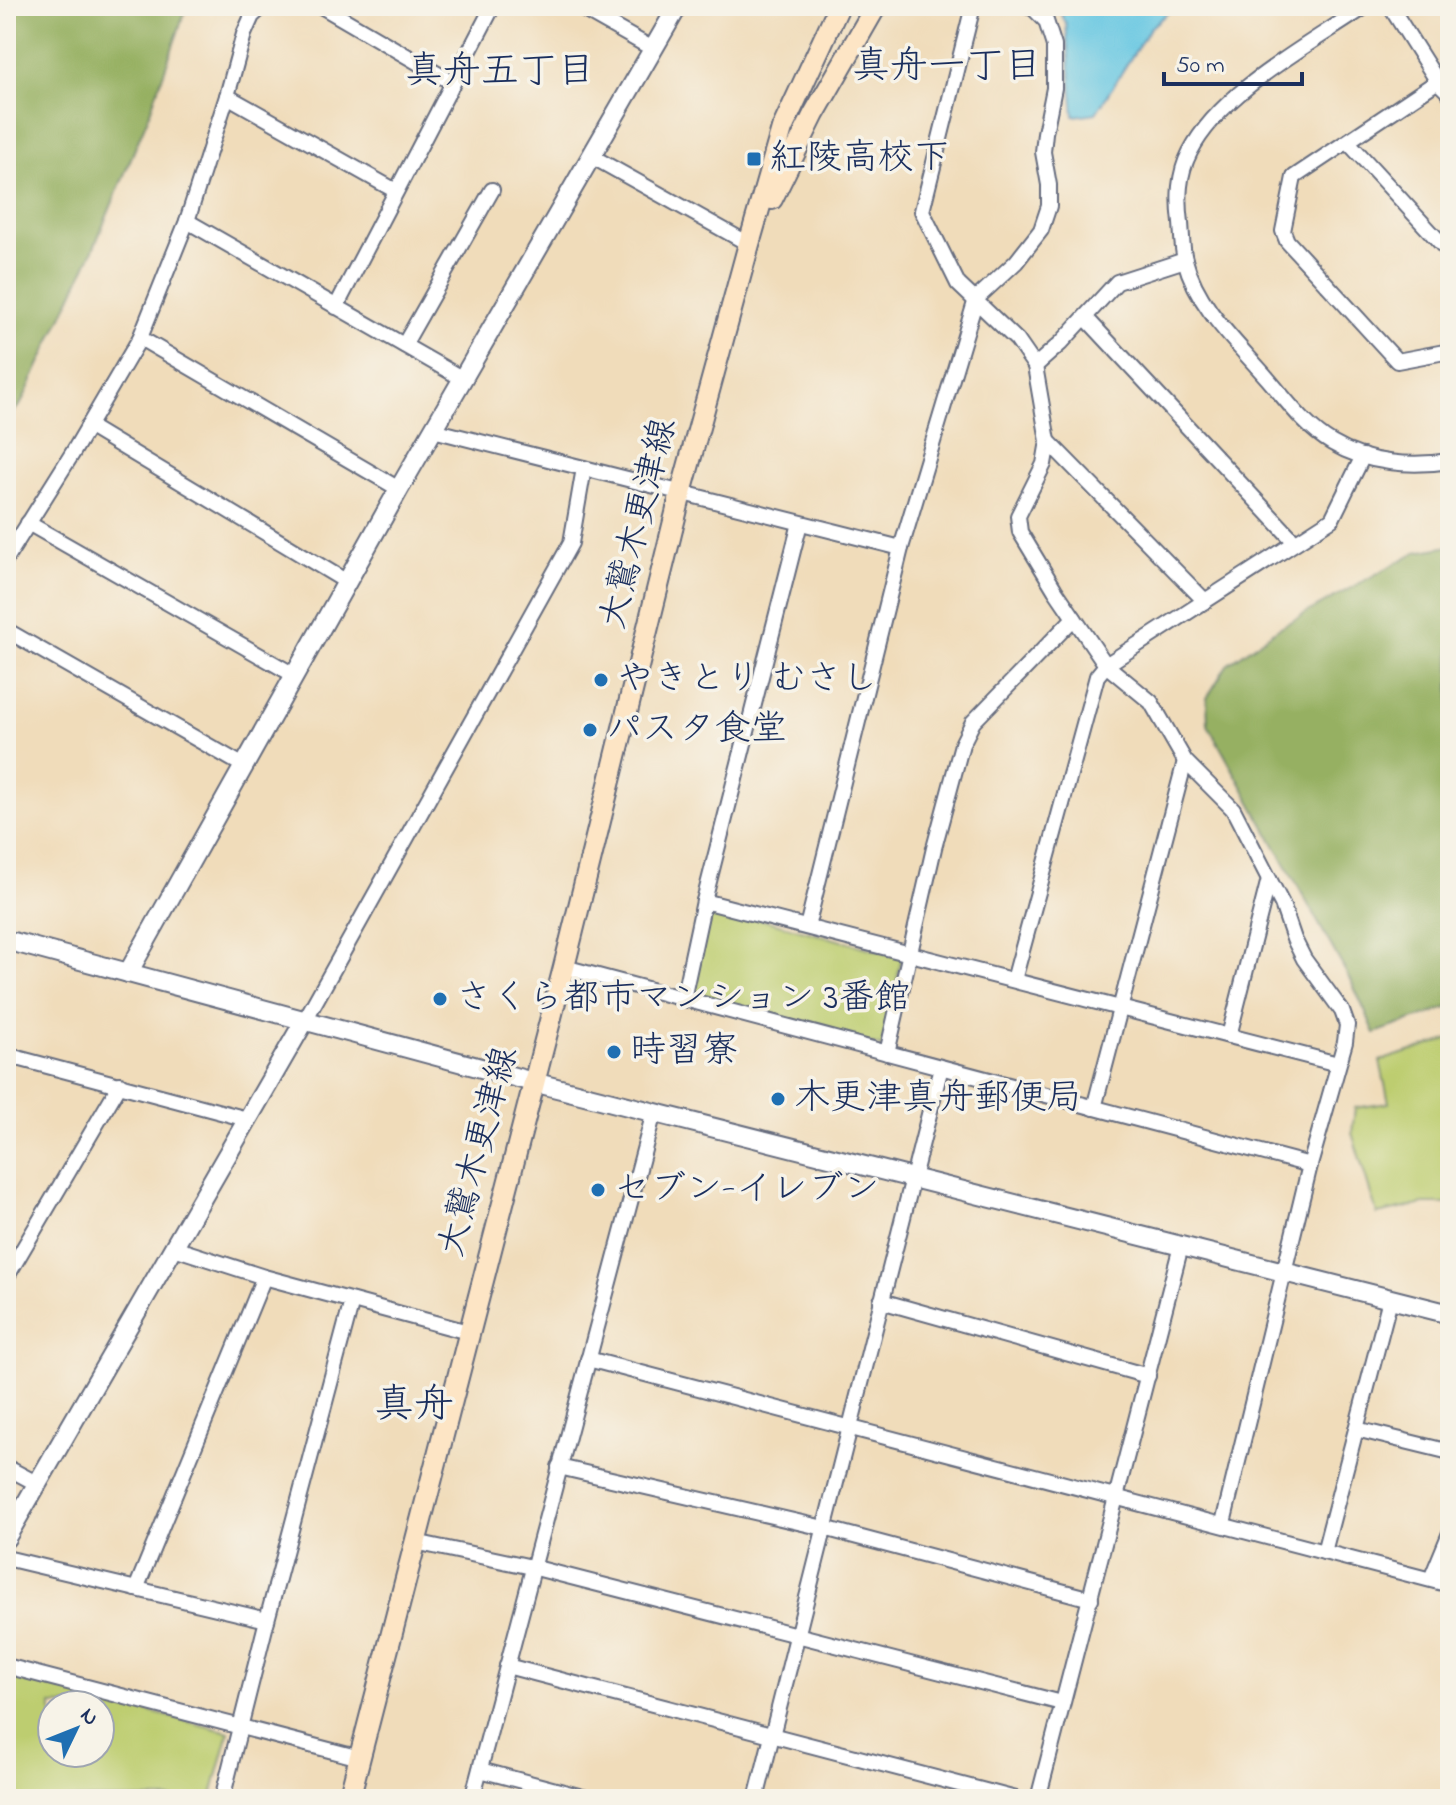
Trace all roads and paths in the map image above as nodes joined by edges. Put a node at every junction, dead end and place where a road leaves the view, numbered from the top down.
1 (263, 6) edge
2 (321, 6) edge
3 (493, 6) edge
4 (577, 6) edge
5 (678, 6) edge
6 (839, 6) edge
7 (876, 6) edge
8 (973, 6) edge
9 (1366, 6) edge
10 (1390, 6) edge
11 (1031, 7) edge
12 (653, 49) junction
13 (1444, 77) edge
14 (453, 83) junction
15 (1450, 94) edge
16 (227, 96) junction
17 (1348, 142) junction
18 (591, 156) junction
19 (492, 190) dead end
20 (396, 191) junction
21 (187, 221) junction
22 (749, 244) junction
23 (1450, 253) edge
24 (1185, 260) junction
25 (976, 299) junction
26 (336, 307) junction
27 (1085, 317) junction
28 (140, 338) junction
29 (404, 345) junction
30 (1450, 351) edge
31 (1035, 366) junction
32 (463, 379) junction
33 (88, 426) junction
34 (433, 430) junction
35 (1048, 441) junction
36 (1363, 456) junction
37 (1450, 461) edge
38 (584, 468) junction
39 (399, 489) junction
40 (681, 493) junction
41 (28, 523) junction
42 (800, 523) junction
43 (1295, 542) junction
44 (901, 548) junction
45 (6, 559) edge
46 (347, 582) junction
47 (1205, 601) junction
48 (1074, 618) junction
49 (8, 636) edge
50 (1106, 665) junction
51 (294, 675) junction
52 (1185, 761) junction
53 (244, 766) junction
54 (1269, 879) junction
55 (704, 901) junction
56 (807, 927) junction
57 (6, 940) edge
58 (909, 953) junction
59 (564, 967) junction
60 (128, 973) junction
61 (1014, 980) junction
62 (683, 999) junction
63 (1120, 1008) junction
64 (305, 1020) junction
65 (1229, 1036) junction
66 (887, 1053) junction
67 (6, 1055) edge
68 (1338, 1064) junction
69 (941, 1067) junction
70 (533, 1082) junction
71 (120, 1084) junction
72 (1094, 1108) junction
73 (654, 1112) junction
74 (247, 1119) junction
75 (1310, 1165) junction
76 (912, 1178) junction
77 (1181, 1246) junction
78 (174, 1248) junction
79 (1284, 1272) junction
80 (264, 1277) junction
81 (6, 1278) edge
82 (1390, 1299) junction
83 (352, 1301) junction
84 (881, 1301) junction
85 (1450, 1314) edge
86 (468, 1332) junction
87 (588, 1359) junction
88 (1148, 1376) junction
89 (850, 1426) junction
90 (1356, 1429) junction
91 (1450, 1452) edge
92 (6, 1467) edge
93 (559, 1467) junction
94 (36, 1483) junction
95 (1116, 1498) junction
96 (1223, 1523) junction
97 (824, 1528) junction
98 (1450, 1533) edge
99 (6, 1538) edge
100 (415, 1542) junction
101 (1324, 1552) junction
102 (6, 1558) edge
103 (532, 1567) junction
104 (1431, 1579) junction
105 (1450, 1585) edge
106 (136, 1589) junction
107 (1091, 1599) junction
108 (267, 1620) junction
109 (797, 1637) junction
110 (6, 1666) edge
111 (507, 1666) junction
112 (1062, 1703) junction
113 (242, 1727) junction
114 (773, 1733) junction
115 (360, 1758) junction
116 (480, 1770) junction
117 (222, 1799) edge
118 (349, 1799) edge
119 (472, 1799) edge
120 (590, 1799) edge
121 (756, 1799) edge
122 (1016, 1799) edge
123 (1038, 1799) edge

1 - 16 street
2 - 14 street
3 - 14 street
4 - 12 street
5 - 12 street
6 - 22 main road
7 - 22 main road
8 - 25 street
9 - 24 street
10 - 13 street
11 - 25 street
12 - 18 street
13 - 15 street
13 - 17 street
14 - 20 street
16 - 20 street
16 - 21 street
17 - 23 street
17 - 30 street
18 - 22 street
18 - 32 street
19 - 29 street
20 - 26 street
21 - 26 street
21 - 28 street
22 - 40 main road, 大鷲木更津線
24 - 27 street
24 - 36 street
25 - 31 street
25 - 44 street
26 - 29 street
27 - 31 street
27 - 43 street
28 - 33 street
28 - 39 street
29 - 32 street
31 - 35 street
32 - 34 street
33 - 41 street
33 - 46 street
34 - 38 street
34 - 39 street
35 - 47 street
35 - 48 street
36 - 37 street
36 - 43 street
38 - 40 street
38 - 64 street
39 - 46 street
40 - 42 street
40 - 59 main road, 大鷲木更津線
41 - 45 street
41 - 51 street
42 - 44 street
42 - 55 street
43 - 47 street
44 - 56 street
46 - 51 street
47 - 50 street
48 - 50 street
48 - 58 street
49 - 53 street
50 - 52 street
50 - 61 street
51 - 53 street
52 - 54 street
52 - 63 street
53 - 60 street
54 - 65 street
54 - 68 street
55 - 56 street
55 - 62 street
56 - 58 street
57 - 60 street
58 - 61 street
58 - 66 street
59 - 62 street
59 - 70 main road, 大鷲木更津線
60 - 64 street
61 - 63 street
62 - 66 street
63 - 65 street
63 - 72 street
64 - 70 street
64 - 74 street
65 - 68 street
66 - 69 street
67 - 71 street
68 - 75 street
69 - 72 street
69 - 76 street
70 - 73 street
70 - 86 main road, 大鷲木更津線
71 - 74 street
71 - 81 street
72 - 75 street
73 - 76 street
73 - 87 street
74 - 78 street
75 - 79 street
76 - 77 street
76 - 84 street
77 - 79 street
77 - 88 street
78 - 80 street
78 - 94 street
79 - 82 street
79 - 96 street
80 - 83 street
80 - 106 street
82 - 85 street
82 - 90 street
83 - 86 street
83 - 108 street
84 - 88 street
84 - 89 street
86 - 100 main road, 大鷲木更津線
87 - 89 street
87 - 93 street
88 - 95 street
89 - 95 street
89 - 97 street
90 - 91 street
90 - 101 street
92 - 94 street
93 - 97 street
93 - 103 street
94 - 99 street
95 - 96 street
95 - 107 street
96 - 101 street
97 - 107 street
97 - 109 street
98 - 104 street
100 - 103 street
100 - 115 main road, 大鷲木更津線
101 - 104 street
102 - 106 street
103 - 109 street
103 - 111 street
104 - 105 street
106 - 108 street
107 - 112 street
108 - 113 street
109 - 112 street
109 - 114 street
110 - 113 street
111 - 114 street
111 - 116 street
112 - 123 street
113 - 115 street
113 - 117 street
114 - 121 street
114 - 122 street
115 - 118 main road, 大鷲木更津線
116 - 119 street
116 - 120 street

